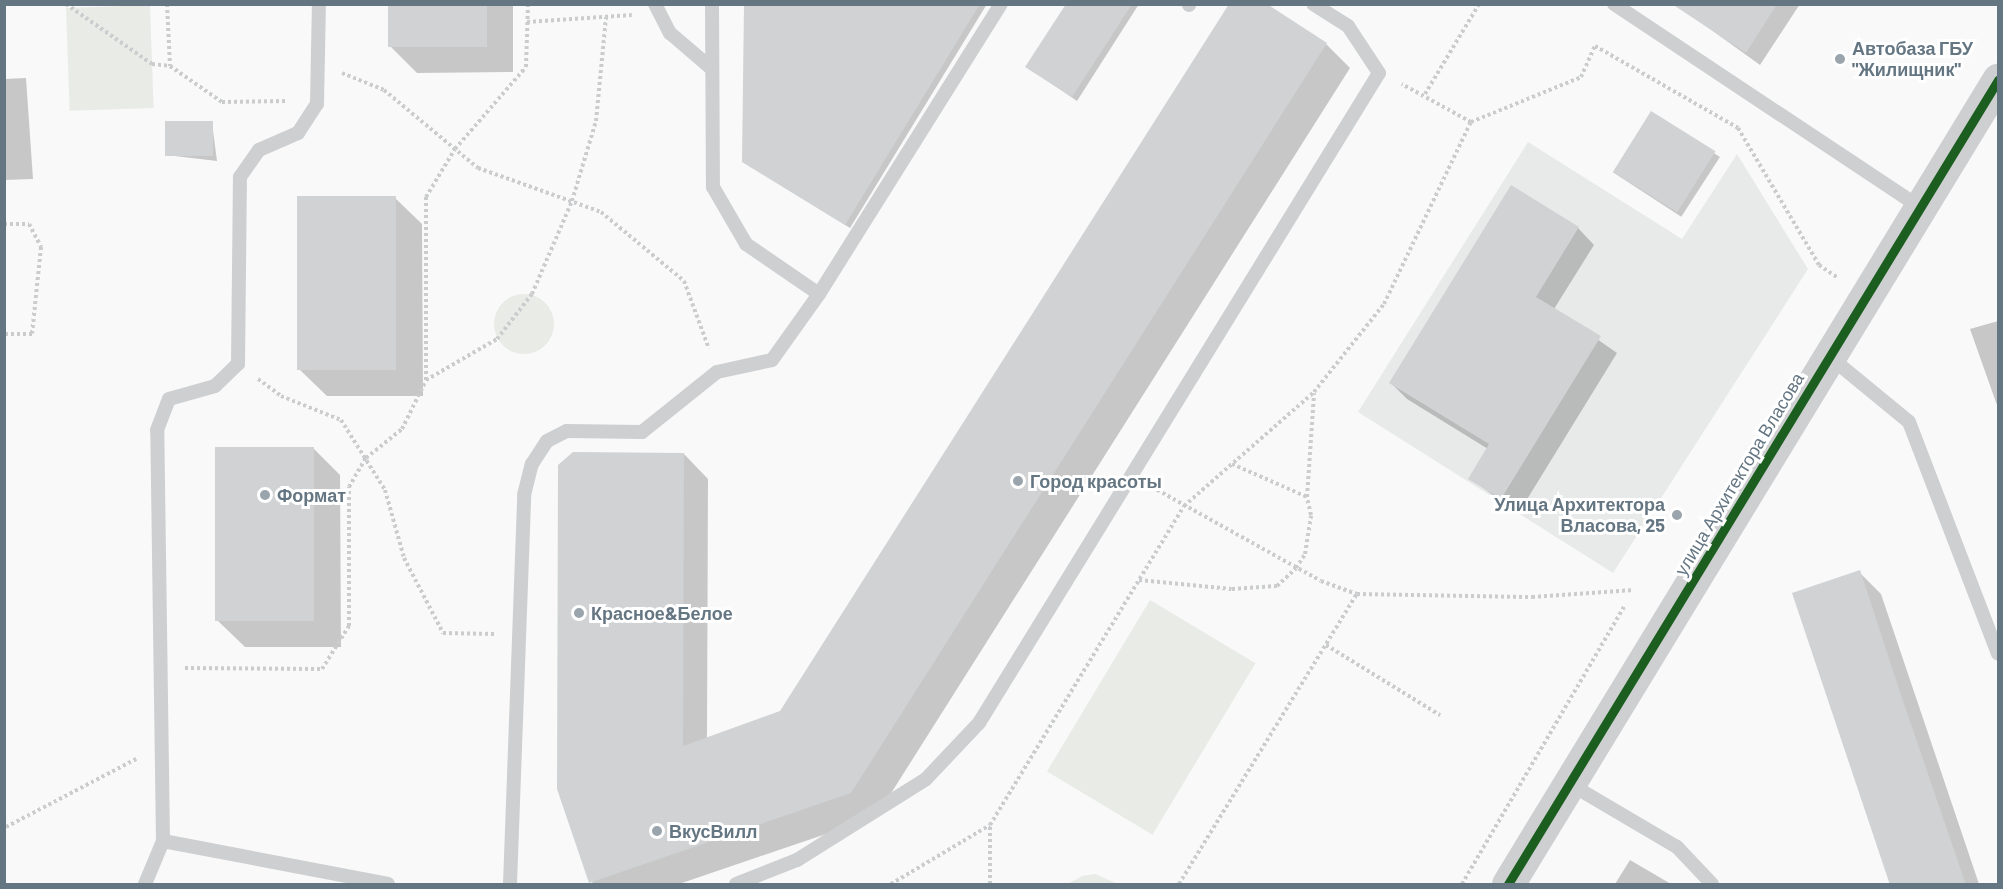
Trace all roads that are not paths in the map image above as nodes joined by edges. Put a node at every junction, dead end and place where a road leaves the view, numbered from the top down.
1 (319, 4) edge
2 (712, 4) edge
3 (1001, 4) edge
4 (1313, 4) edge
5 (1614, 4) edge
6 (657, 9) edge
7 (711, 69) junction
8 (1998, 80) edge
9 (1921, 208) junction
10 (819, 294) junction
11 (1830, 357) junction
12 (1998, 654) edge
13 (1570, 784) junction
14 (164, 841) junction
15 (145, 885) edge
16 (388, 885) edge
17 (510, 885) edge
18 (736, 885) edge
19 (1508, 885) edge
20 (1712, 885) edge

1 - 14 lane
2 - 7 lane
3 - 10 lane
4 - 18 lane
5 - 9 lane
6 - 7 lane
7 - 10 lane
8 - 9 street, улица Архитектора Власова
9 - 11 street, улица Архитектора Власова
10 - 17 lane
11 - 12 lane
11 - 13 street, улица Архитектора Власова
13 - 19 street, улица Архитектора Власова
13 - 20 lane
14 - 15 lane
14 - 16 lane

